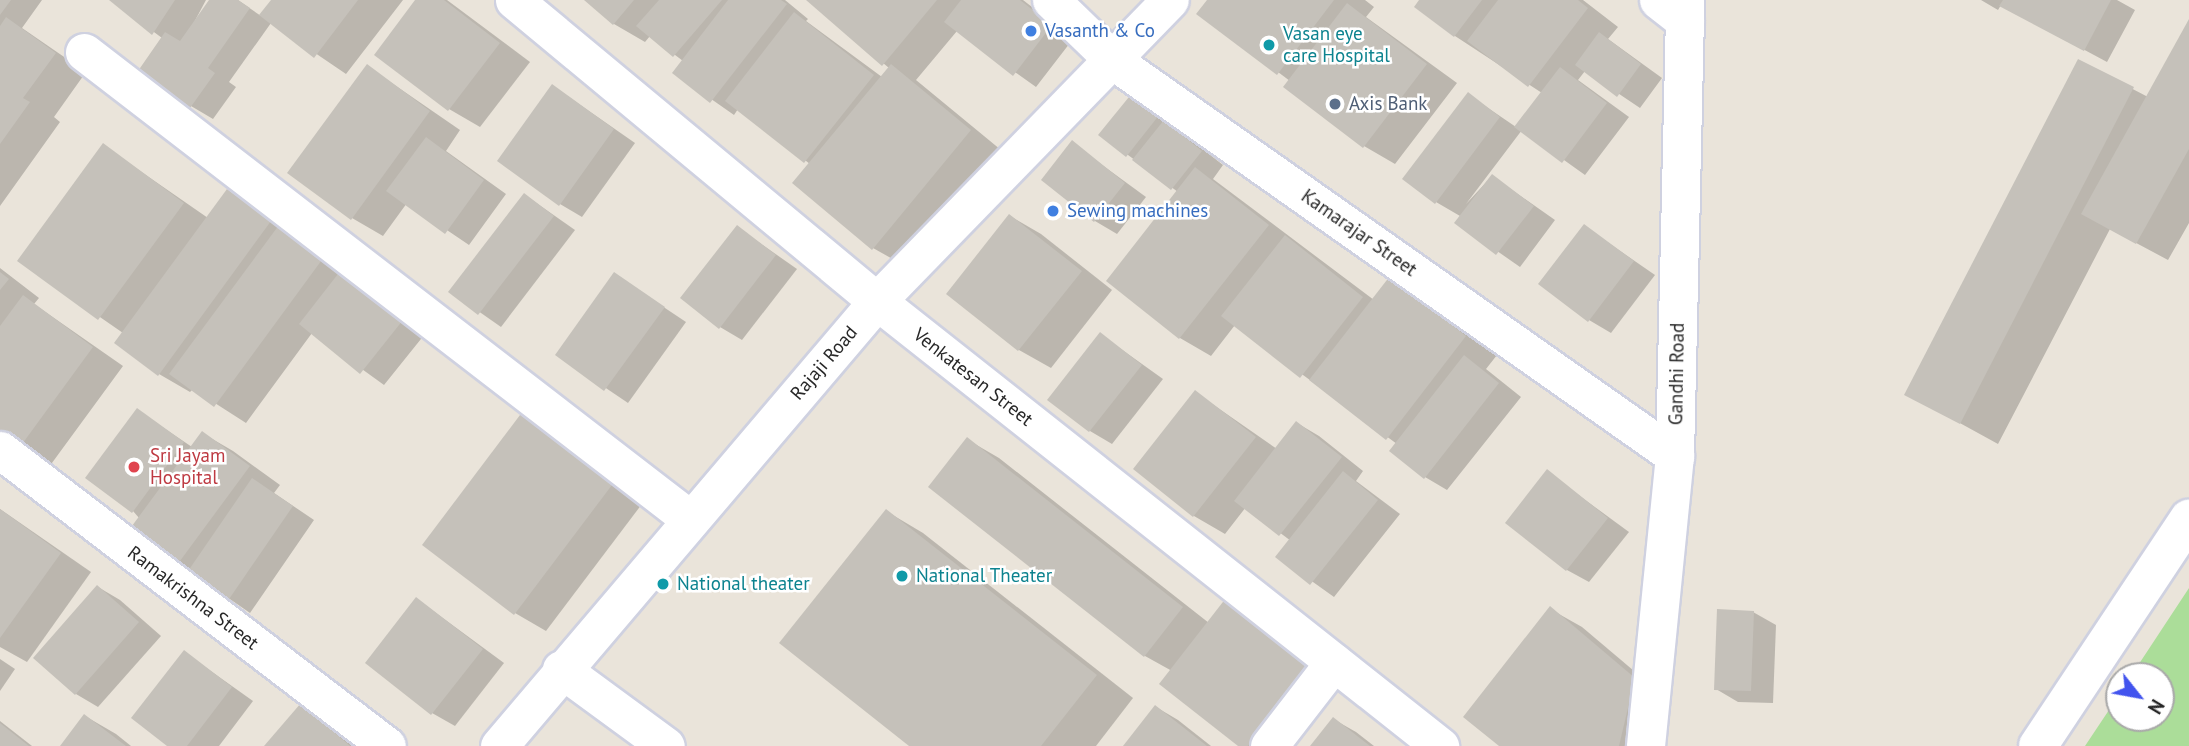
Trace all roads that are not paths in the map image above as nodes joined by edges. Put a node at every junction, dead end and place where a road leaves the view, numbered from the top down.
1 (514, 0) edge
2 (1051, 0) edge
3 (1170, 0) edge
4 (1676, 7) edge
5 (84, 52) dead end
6 (1115, 62) junction
7 (877, 301) junction
8 (0, 450) edge
9 (1675, 456) junction
10 (690, 519) junction
11 (2189, 519) edge
12 (1334, 662) junction
13 (561, 669) junction
14 (387, 746) edge
15 (499, 746) edge
16 (666, 746) edge
17 (1269, 746) edge
18 (1440, 746) edge
19 (1646, 746) edge
20 (2038, 746) edge

1 - 7 street, Venkatesan Street
2 - 6 street, Kamarajar Street
3 - 6 street, Rajaji Road
4 - 9 main road, Gandhi Road
5 - 10 street
6 - 7 street, Rajaji Road
6 - 9 street, Kamarajar Street
7 - 10 street, Rajaji Road
7 - 12 street, Venkatesan Street
8 - 14 street, Ramakrishna Street
9 - 19 main road, Gandhi Road
10 - 13 street, Rajaji Road
11 - 20 main road
12 - 17 street
12 - 18 street, Venkatesan Street
13 - 15 street, Rajaji Road
13 - 16 street

